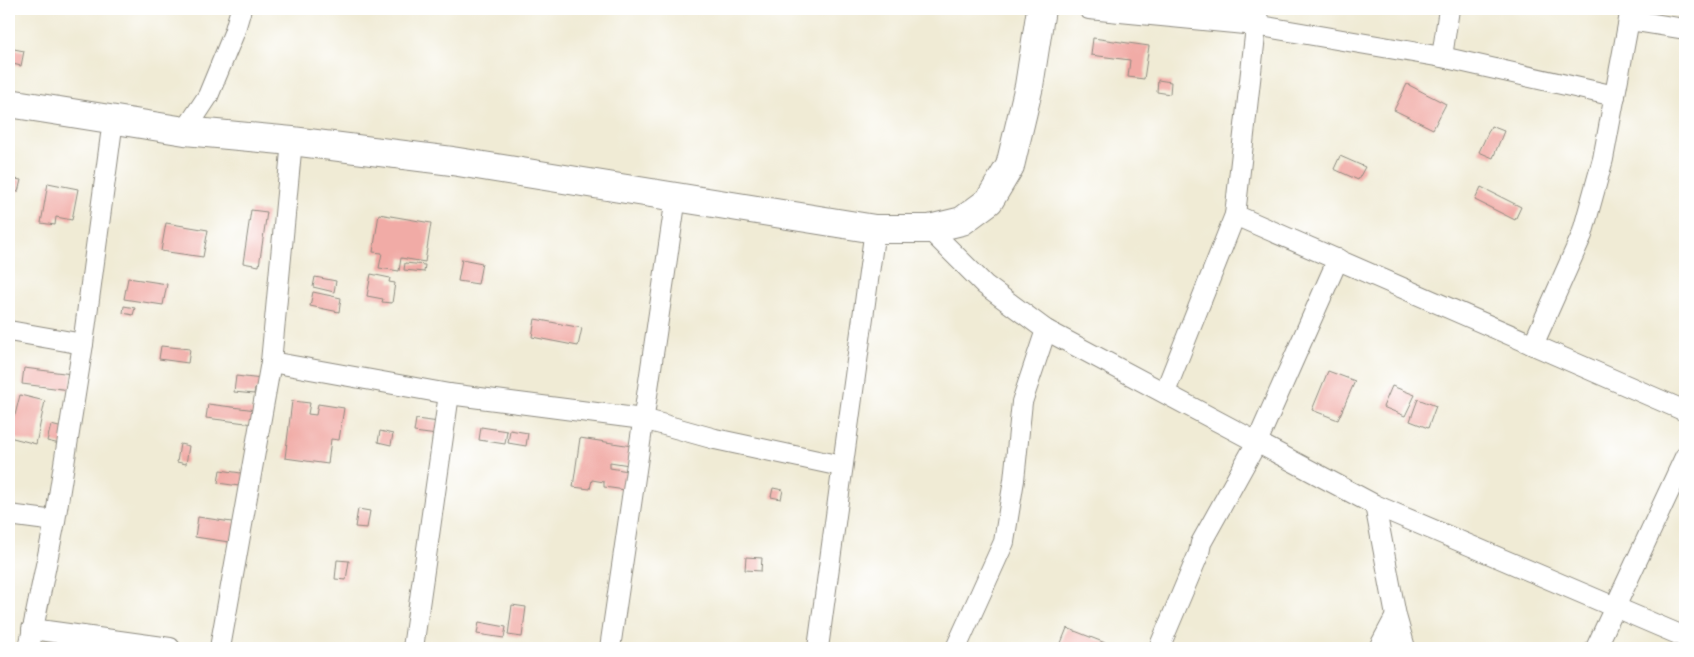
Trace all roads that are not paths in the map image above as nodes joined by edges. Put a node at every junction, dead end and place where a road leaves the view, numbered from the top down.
1 (241, 9) edge
2 (1041, 9) edge
3 (1089, 9) edge
4 (1449, 9) edge
5 (1630, 15) edge
6 (1256, 17) edge
7 (1685, 29) edge
8 (1442, 57) junction
9 (1615, 96) junction
10 (9, 103) edge
11 (113, 120) junction
12 (185, 131) junction
13 (292, 141) junction
14 (676, 197) junction
15 (1236, 215) junction
16 (875, 229) junction
17 (929, 229) junction
18 (1338, 259) junction
19 (1046, 330) junction
20 (9, 331) edge
21 (83, 344) junction
22 (1533, 345) junction
23 (271, 362) junction
24 (1165, 392) junction
25 (449, 394) junction
26 (1685, 411) edge
27 (644, 419) junction
28 (1257, 442) junction
29 (1685, 457) edge
30 (841, 466) junction
31 (1375, 505) junction
32 (9, 515) edge
33 (55, 521) junction
34 (1615, 606) junction
35 (1396, 616) junction
36 (1685, 637) edge
37 (31, 639) edge
38 (170, 648) edge
39 (220, 648) edge
40 (413, 648) edge
41 (610, 648) edge
42 (818, 648) edge
43 (956, 648) edge
44 (1159, 648) edge
45 (1379, 648) edge
46 (1405, 648) edge
47 (1596, 648) edge

1 - 12 street
2 - 17 street
3 - 6 street
4 - 8 street
5 - 7 street
5 - 9 street
6 - 8 street
6 - 15 street
8 - 9 street
9 - 22 street
10 - 11 street
11 - 12 street
11 - 21 street
12 - 13 street
13 - 14 street
13 - 23 street
14 - 16 street
14 - 27 street
15 - 18 street
15 - 24 street
16 - 17 street
16 - 30 street
17 - 19 street
18 - 22 street
18 - 28 street
19 - 24 street
19 - 43 street
20 - 21 street
21 - 33 street
22 - 26 street
23 - 25 street
23 - 39 street
24 - 28 street
25 - 27 street
25 - 40 street
27 - 30 street
27 - 41 street
28 - 31 street
28 - 44 street
29 - 34 street
30 - 42 street
31 - 34 street
31 - 35 street
32 - 33 street
33 - 37 street
34 - 36 street
34 - 47 street
35 - 45 street
35 - 46 street
37 - 38 street

